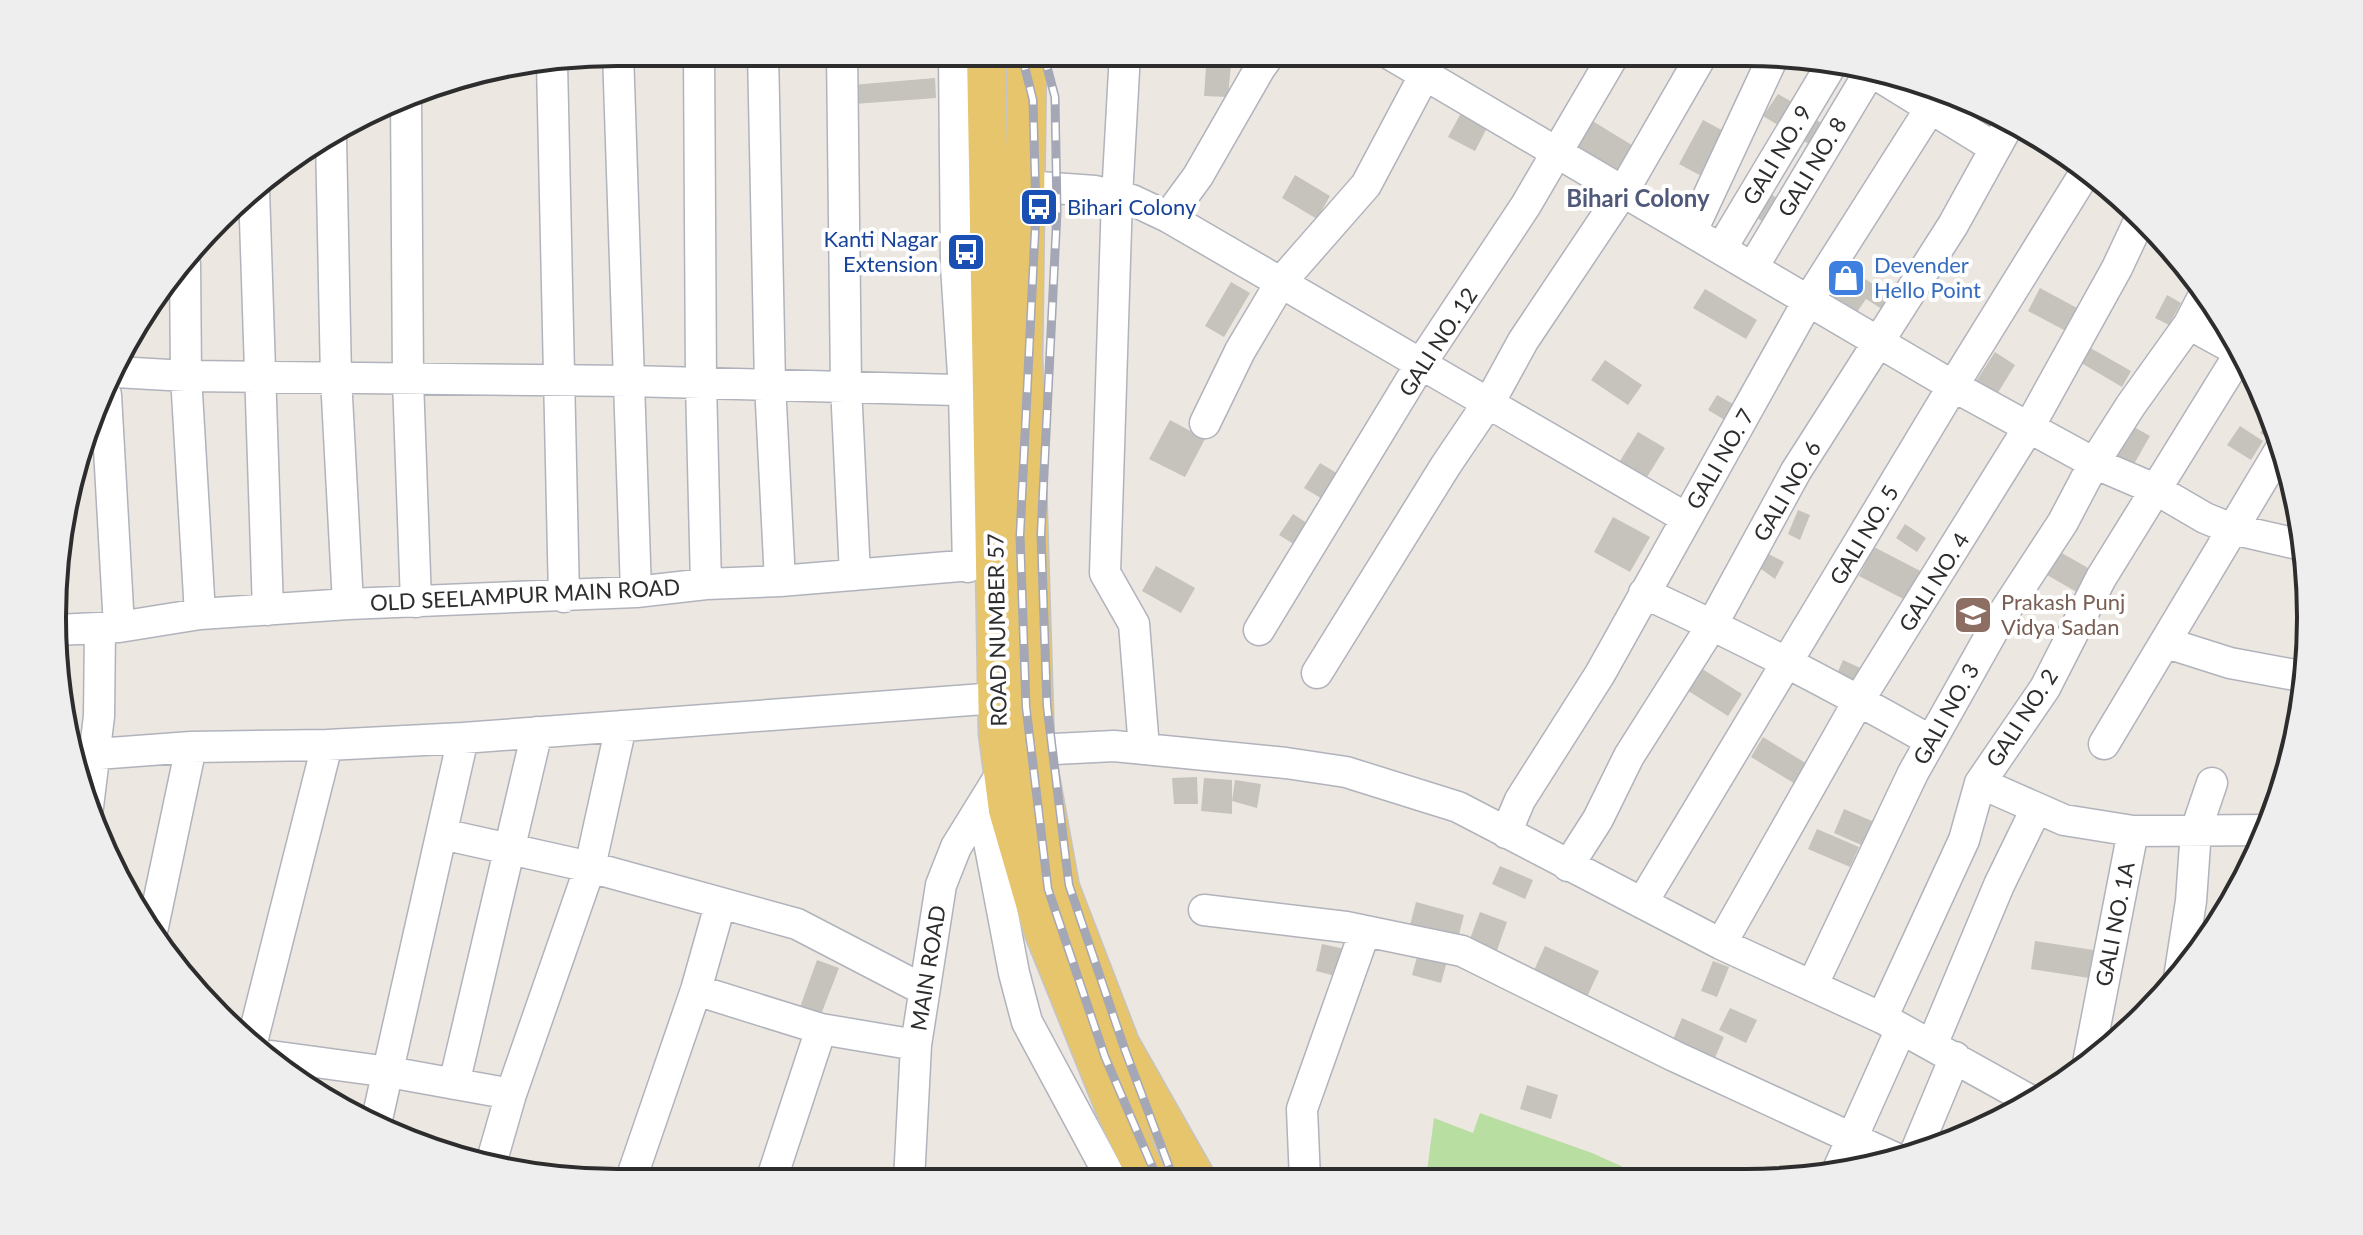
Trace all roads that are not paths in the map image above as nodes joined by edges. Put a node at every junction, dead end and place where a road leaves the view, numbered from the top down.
1 (619, 66) edge
2 (699, 66) edge
3 (763, 66) edge
4 (842, 66) edge
5 (954, 66) edge
6 (986, 66) edge
7 (1027, 66) edge
8 (1124, 66) edge
9 (1263, 66) edge
10 (1411, 66) edge
11 (1607, 66) edge
12 (1696, 66) edge
13 (1769, 67) edge
14 (552, 70) edge
15 (1827, 73) edge
16 (1425, 74) junction
17 (1864, 79) edge
18 (1936, 99) edge
19 (1938, 101) edge
20 (406, 108) edge
21 (2005, 131) edge
22 (331, 147) edge
23 (1995, 148) junction
24 (1558, 151) junction
25 (2081, 180) edge
26 (1025, 186) junction
27 (1624, 190) junction
28 (1117, 197) junction
29 (254, 203) edge
30 (1168, 217) junction
31 (2136, 229) edge
32 (1692, 231) junction
33 (1721, 249) junction
34 (1753, 267) junction
35 (185, 276) edge
36 (1281, 282) junction
37 (1808, 301) junction
38 (2199, 304) edge
39 (2189, 324) junction
40 (1878, 342) junction
41 (2223, 342) edge
42 (1420, 365) junction
43 (2235, 365) edge
44 (124, 372) edge
45 (186, 376) junction
46 (258, 377) junction
47 (336, 378) junction
48 (408, 380) junction
49 (558, 380) junction
50 (630, 381) junction
51 (701, 383) junction
52 (770, 384) junction
53 (846, 386) junction
54 (1953, 386) junction
55 (979, 391) junction
56 (1486, 404) junction
57 (106, 411) edge
58 (1205, 423) dead end
59 (2029, 427) junction
60 (2274, 460) edge
61 (2094, 463) junction
62 (2157, 490) junction
63 (1686, 518) junction
64 (2232, 529) junction
65 (2291, 543) edge
66 (982, 565) junction
67 (855, 575) junction
68 (780, 581) junction
69 (706, 584) junction
70 (636, 592) junction
71 (1644, 593) junction
72 (564, 597) junction
73 (416, 602) junction
74 (348, 604) junction
75 (268, 610) junction
76 (200, 614) junction
77 (1712, 625) junction
78 (1259, 630) dead end
79 (66, 631) edge
80 (107, 635) junction
81 (2167, 643) junction
82 (1786, 664) junction
83 (1317, 673) dead end
84 (2294, 675) edge
85 (997, 698) junction
86 (1859, 700) junction
87 (621, 726) junction
88 (537, 732) junction
89 (463, 738) junction
90 (1931, 741) junction
91 (2104, 744) dead end
92 (327, 745) junction
93 (191, 747) junction
94 (1144, 748) junction
95 (1035, 750) junction
96 (84, 754) edge
97 (84, 756) edge
98 (1003, 771) junction
99 (1980, 783) junction
100 (2212, 783) dead end
101 (982, 805) junction
102 (2036, 809) junction
103 (2196, 830) junction
104 (2255, 830) edge
105 (2133, 831) junction
106 (1506, 833) junction
107 (442, 834) junction
108 (509, 849) junction
109 (1568, 866) junction
110 (590, 867) junction
111 (1642, 903) junction
112 (720, 905) junction
113 (1204, 910) dead end
114 (155, 917) edge
115 (1365, 931) junction
116 (1721, 944) junction
117 (2183, 953) edge
118 (1812, 986) junction
119 (696, 990) junction
120 (924, 990) junction
121 (1891, 1024) junction
122 (821, 1029) junction
123 (254, 1032) edge
124 (916, 1045) junction
125 (2091, 1047) edge
126 (1944, 1051) junction
127 (311, 1072) edge
128 (389, 1072) junction
129 (454, 1084) junction
130 (2021, 1095) edge
131 (510, 1097) junction
132 (1114, 1106) junction
133 (378, 1114) edge
134 (1081, 1125) junction
135 (1852, 1138) junction
136 (1918, 1141) edge
137 (1881, 1152) edge
138 (494, 1154) edge
139 (1842, 1160) edge
140 (634, 1169) edge
141 (775, 1169) edge
142 (910, 1169) edge
143 (1106, 1169) edge
144 (1144, 1169) edge
145 (1191, 1169) edge
146 (1305, 1169) edge

1 - 50 street
2 - 51 street
3 - 52 street
4 - 53 street
5 - 55 street
6 - 55 main road, ROAD NUMBER 57
7 - 26 main road, ROAD NUMBER 57
8 - 28 street
9 - 30 street
10 - 16 street
11 - 24 street, GALI NO. 12
12 - 27 street
13 - 32 street
14 - 49 street
15 - 33 street, GALI NO. 9
16 - 24 street
16 - 36 street
17 - 34 street, GALI NO. 8
18 - 37 street, GALI NO. 7
19 - 23 street
20 - 48 street
21 - 23 street, GALI NO. 6
22 - 47 street
23 - 40 street, GALI NO. 6
24 - 27 street
24 - 42 street, GALI NO. 12
25 - 54 street, GALI NO. 5
26 - 28 street
26 - 95 main road, ROAD NUMBER 57
27 - 32 street
27 - 56 street
28 - 30 street
28 - 94 street
29 - 46 street
30 - 36 street
31 - 59 street, GALI NO. 4
32 - 33 street
33 - 34 street
34 - 37 street
35 - 45 street
36 - 42 street
36 - 58 street
37 - 40 street
37 - 63 street, GALI NO. 7
38 - 39 street, GALI NO. 3
39 - 41 street
39 - 61 street, GALI NO. 3
40 - 54 street
40 - 77 street, GALI NO. 6
42 - 56 street
42 - 78 street, GALI NO. 12
43 - 62 street, GALI NO. 2
44 - 45 street
45 - 46 street
45 - 76 street
46 - 47 street
46 - 75 street
47 - 48 street
47 - 74 street
48 - 49 street
48 - 73 street
49 - 50 street
49 - 72 street
50 - 51 street
50 - 70 street
51 - 52 street
51 - 69 street
52 - 53 street
52 - 68 street
53 - 55 street
53 - 67 street
54 - 59 street
54 - 82 street, GALI NO. 5
55 - 66 main road, ROAD NUMBER 57
56 - 63 street
56 - 83 street
57 - 80 street
59 - 61 street
59 - 86 street, GALI NO. 4
60 - 64 street
61 - 62 street
61 - 90 street, GALI NO. 3
62 - 64 street
62 - 99 street, GALI NO. 2
63 - 71 street, GALI NO. 7
64 - 65 street
64 - 81 street
66 - 67 street, OLD SEELAMPUR MAIN ROAD
66 - 85 main road, ROAD NUMBER 57
67 - 68 street, OLD SEELAMPUR MAIN ROAD
68 - 69 street, OLD SEELAMPUR MAIN ROAD
69 - 70 street, OLD SEELAMPUR MAIN ROAD
70 - 72 street, OLD SEELAMPUR MAIN ROAD
71 - 77 street
71 - 106 street, GALI NO. 7
72 - 73 street, OLD SEELAMPUR MAIN ROAD
73 - 74 street, OLD SEELAMPUR MAIN ROAD
74 - 75 street, OLD SEELAMPUR MAIN ROAD
75 - 76 street, OLD SEELAMPUR MAIN ROAD
76 - 80 street, OLD SEELAMPUR MAIN ROAD
77 - 82 street
77 - 109 street, GALI NO. 6
79 - 80 street, OLD SEELAMPUR MAIN ROAD
80 - 96 street
81 - 84 street
81 - 91 street
82 - 86 street
82 - 111 street, GALI NO. 5
85 - 87 street
85 - 98 main road, ROAD NUMBER 57
86 - 90 street
86 - 116 street, GALI NO. 4
87 - 88 street
87 - 110 street
88 - 89 street
88 - 108 street
89 - 92 street
89 - 107 street
90 - 118 street, GALI NO. 3
92 - 93 street
92 - 123 street
93 - 97 street
93 - 114 street
94 - 95 street
94 - 106 street
95 - 145 main road, ROAD NUMBER 57
98 - 101 street, MAIN ROAD
98 - 132 main road, ROAD NUMBER 57
99 - 102 street
99 - 121 street, GALI NO. 2
100 - 103 street
101 - 120 street, MAIN ROAD
101 - 134 street
102 - 105 street
102 - 126 street
103 - 104 street
103 - 105 street
103 - 117 street
105 - 125 street, GALI NO. 1A
106 - 109 street
107 - 108 street
107 - 128 street
108 - 110 street
108 - 129 street
109 - 111 street
110 - 112 street
110 - 131 street
111 - 116 street
112 - 119 street
112 - 120 street
113 - 115 street
115 - 135 street
115 - 146 street
116 - 118 street
118 - 121 street
119 - 122 street
119 - 140 street
120 - 124 street, MAIN ROAD
121 - 126 street
121 - 135 street, GALI NO. 2
122 - 124 street
122 - 141 street
124 - 142 street, MAIN ROAD
126 - 130 street
126 - 136 street
127 - 128 street
128 - 129 street
128 - 133 street
129 - 131 street
131 - 138 street
132 - 134 street
132 - 144 main road, ROAD NUMBER 57
134 - 143 street
135 - 137 street
135 - 139 street, GALI NO. 2

